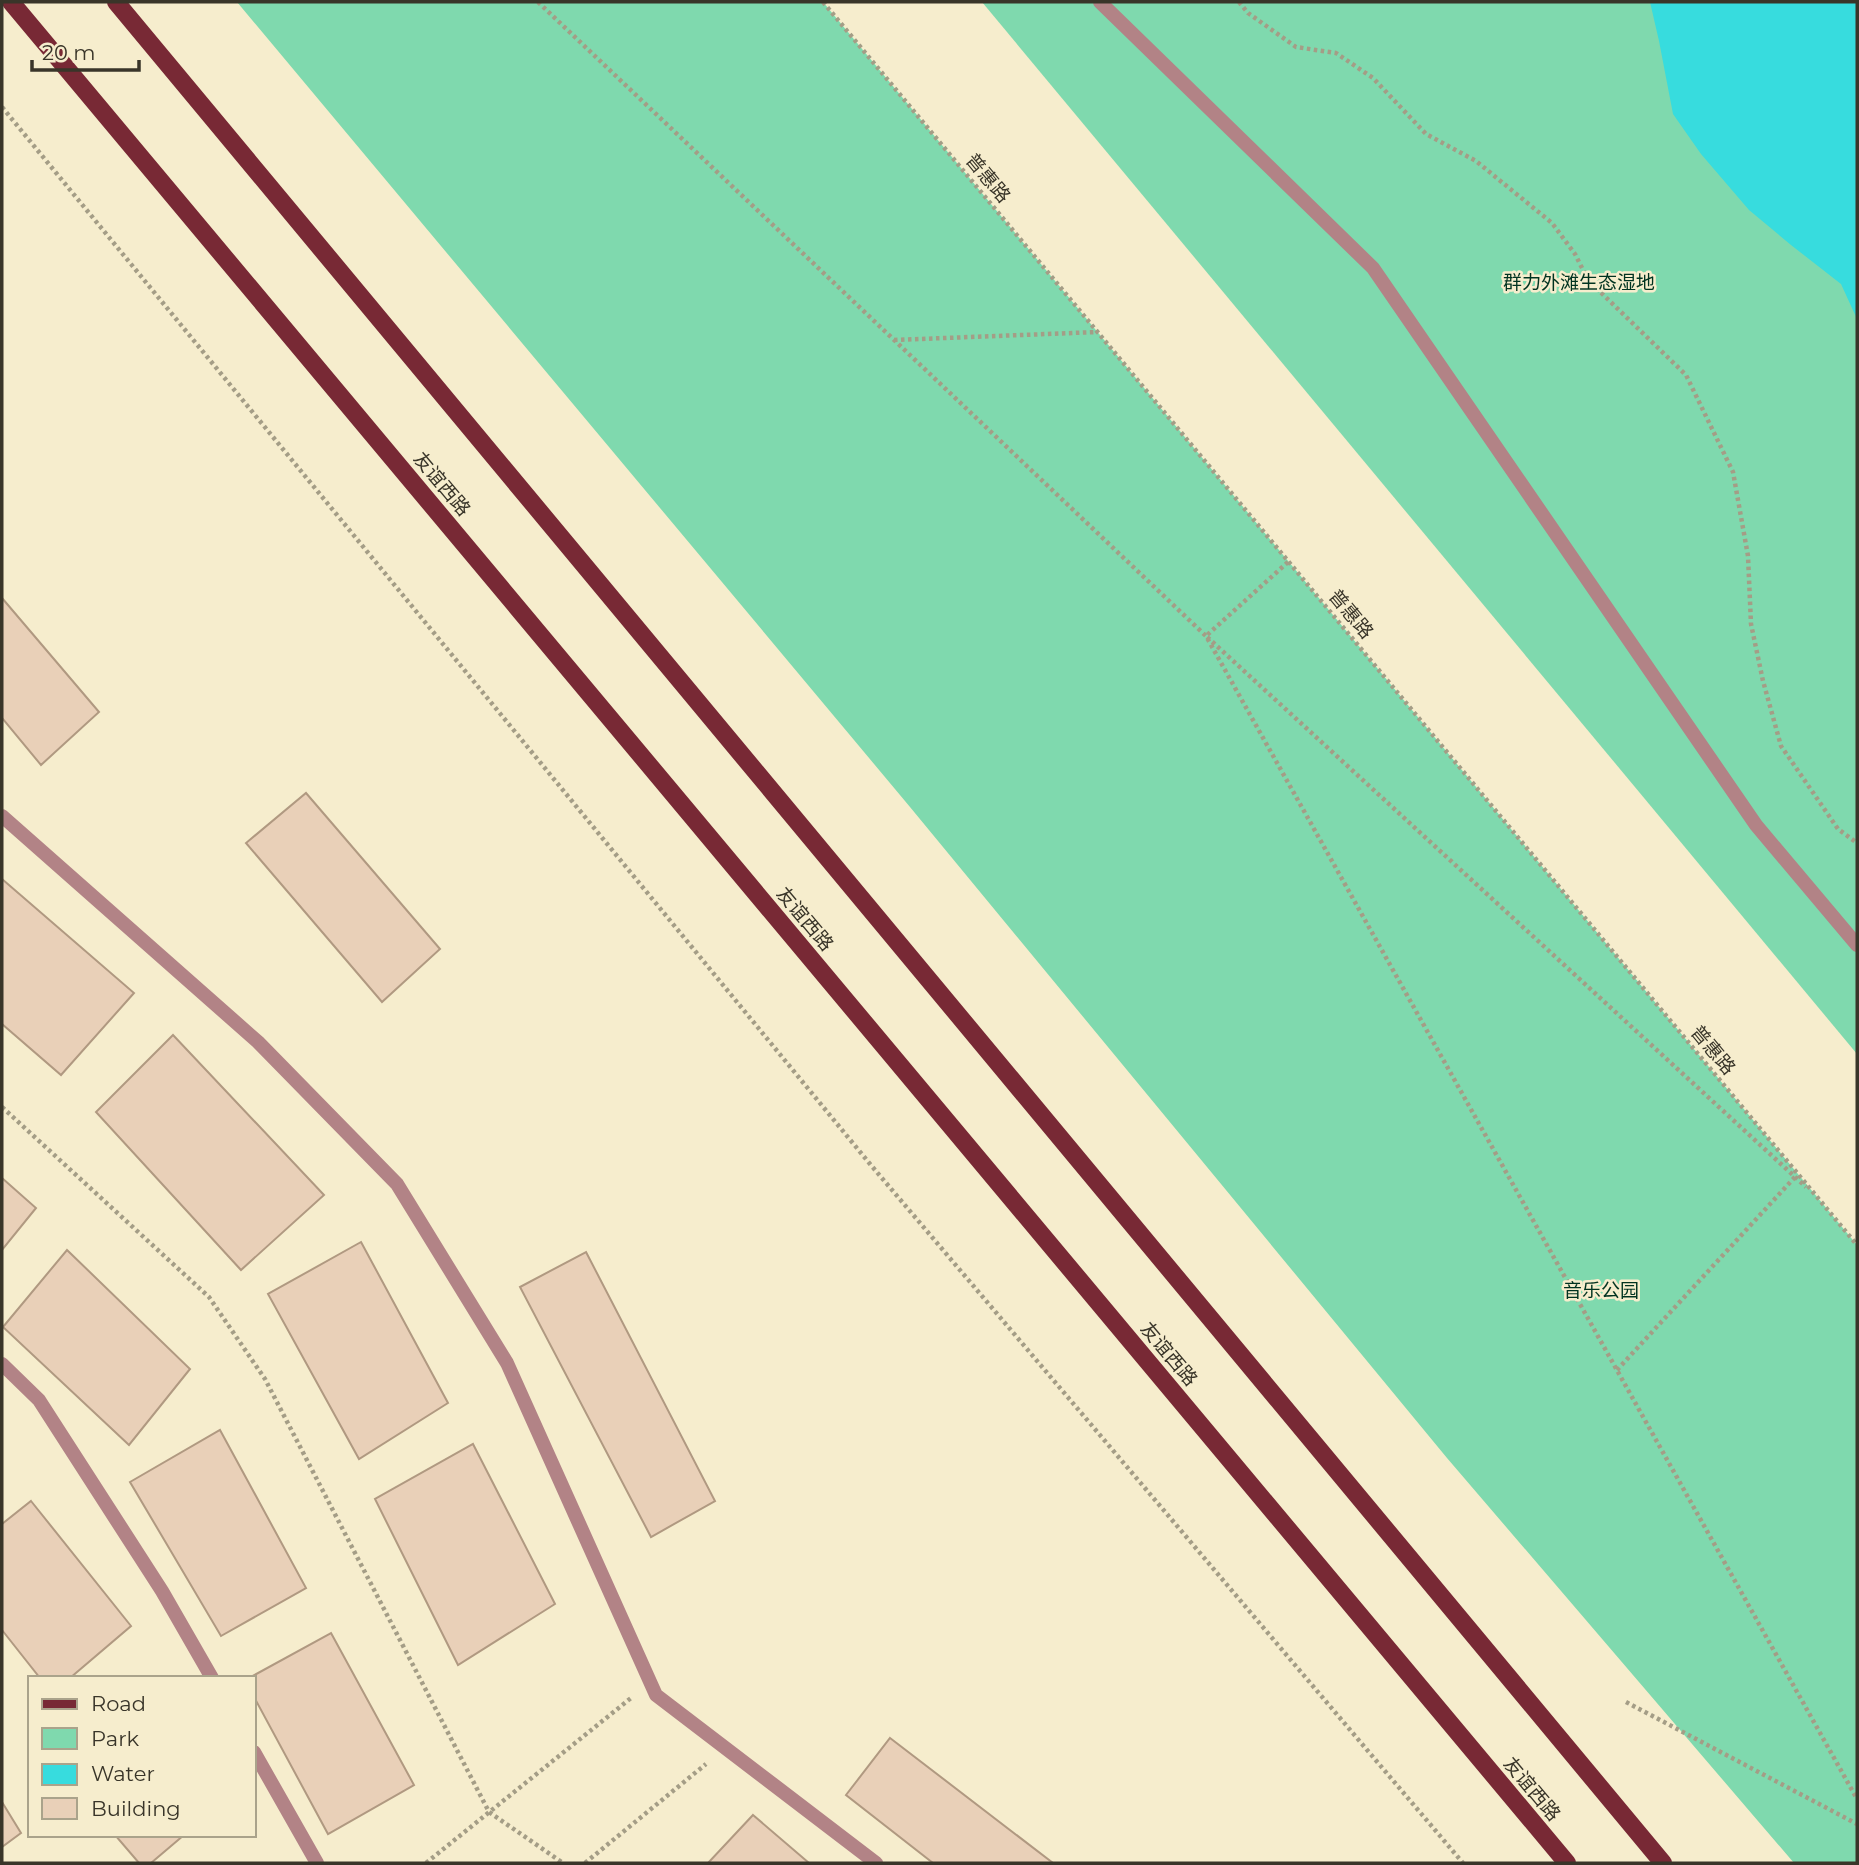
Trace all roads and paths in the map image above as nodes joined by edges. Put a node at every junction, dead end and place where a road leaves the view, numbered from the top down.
1 (11, 2) edge
2 (116, 2) edge
3 (538, 2) edge
4 (823, 2) edge
5 (1101, 2) edge
6 (1239, 2) edge
7 (2, 107) edge
8 (1098, 332) junction
9 (894, 340) junction
10 (1288, 561) junction
11 (1206, 636) junction
12 (2, 816) edge
13 (1857, 843) edge
14 (1857, 945) edge
15 (2, 1107) edge
16 (1795, 1177) junction
17 (1820, 1200) junction
18 (1857, 1245) edge
19 (2, 1364) edge
20 (1617, 1370) junction
21 (211, 1676) edge
22 (650, 1682) junction
23 (1626, 1702) dead end
24 (726, 1748) junction
25 (256, 1756) edge
26 (1857, 1799) edge
27 (489, 1812) junction
28 (1857, 1824) edge
29 (317, 1863) edge
30 (426, 1863) edge
31 (563, 1863) edge
32 (585, 1863) edge
33 (876, 1863) edge
34 (1463, 1863) edge
35 (1567, 1863) edge
36 (1663, 1863) edge

1 - 35 main road, 友谊西路
2 - 36 main road
3 - 9 path
4 - 8 path, 普惠路
5 - 14 street
6 - 13 path
7 - 34 path
8 - 9 path
8 - 10 path, 普惠路
9 - 11 path
10 - 11 path
10 - 17 path, 普惠路
11 - 16 path
11 - 20 path
12 - 22 street
15 - 27 path
16 - 17 path
16 - 20 path
17 - 18 path, 普惠路
19 - 21 street
20 - 26 path
22 - 24 street
22 - 27 path
23 - 28 path
24 - 32 path
24 - 33 street
25 - 29 street
27 - 30 path
27 - 31 path

